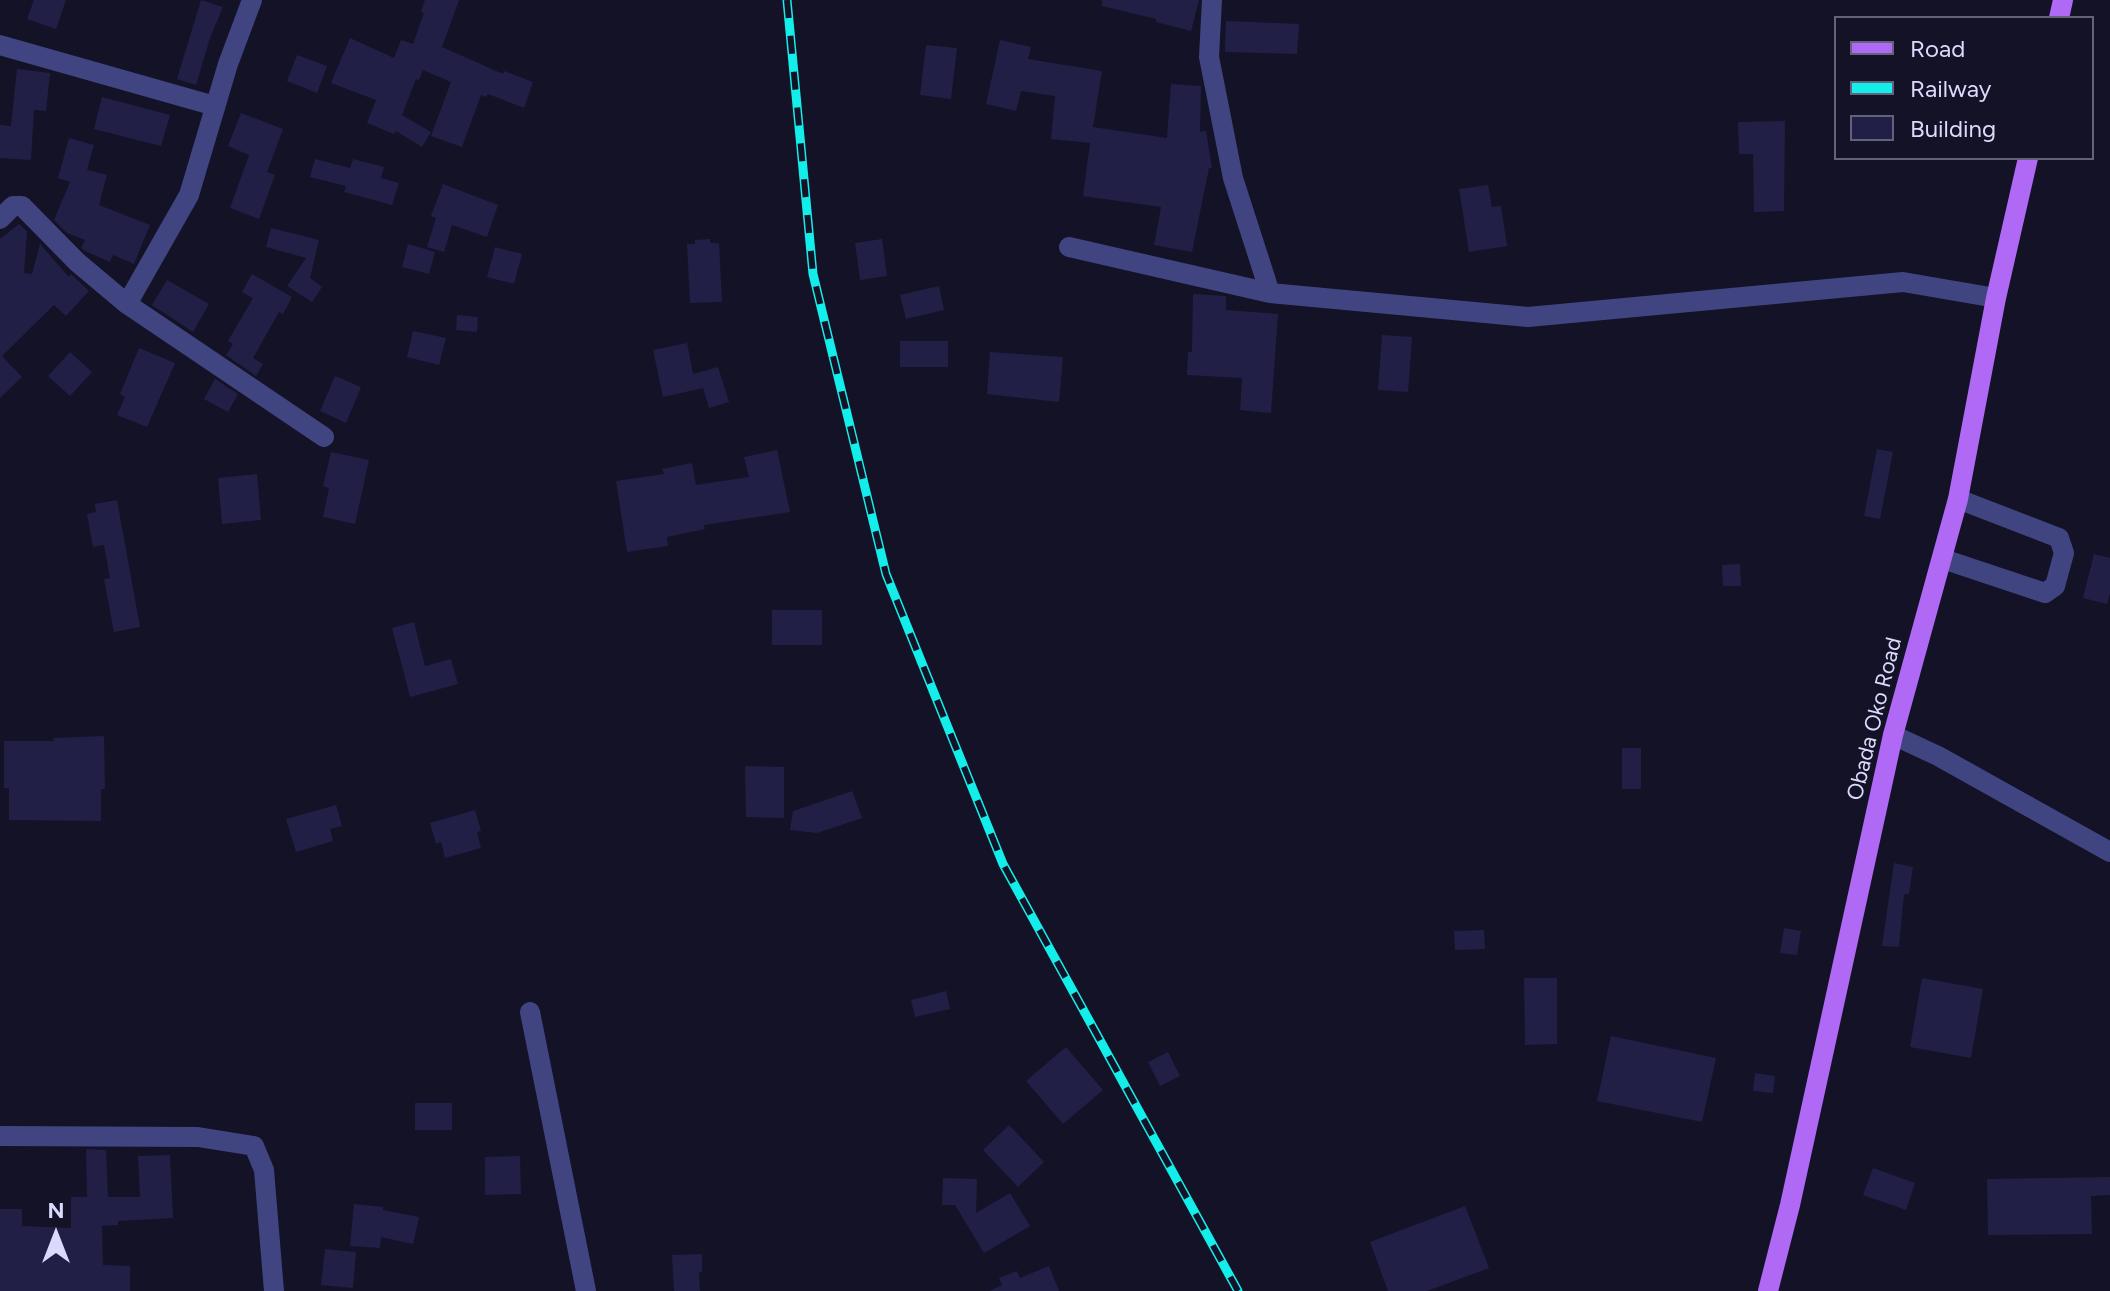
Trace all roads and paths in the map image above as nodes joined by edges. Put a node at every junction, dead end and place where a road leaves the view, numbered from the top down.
1 (252, 0) edge
2 (1212, 0) edge
3 (0, 45) edge
4 (215, 106) junction
5 (2028, 160) edge
6 (0, 219) edge
7 (1069, 247) dead end
8 (1270, 293) junction
9 (1996, 298) junction
10 (127, 304) junction
11 (324, 437) dead end
12 (1958, 499) junction
13 (1943, 559) junction
14 (1893, 735) junction
15 (2110, 852) edge
16 (530, 1012) dead end
17 (0, 1136) edge
18 (274, 1291) edge
19 (586, 1291) edge
20 (1768, 1291) edge

1 - 4 street
2 - 8 street
3 - 4 street
4 - 10 street
5 - 9 main road, Obada Oko Road
6 - 10 street
7 - 8 street
8 - 9 street
9 - 12 main road, Obada Oko Road
10 - 11 street
12 - 13 main road, Obada Oko Road
12 - 13 street
13 - 14 main road, Obada Oko Road
14 - 15 street
14 - 20 main road, Obada Oko Road
16 - 19 street
17 - 18 street

